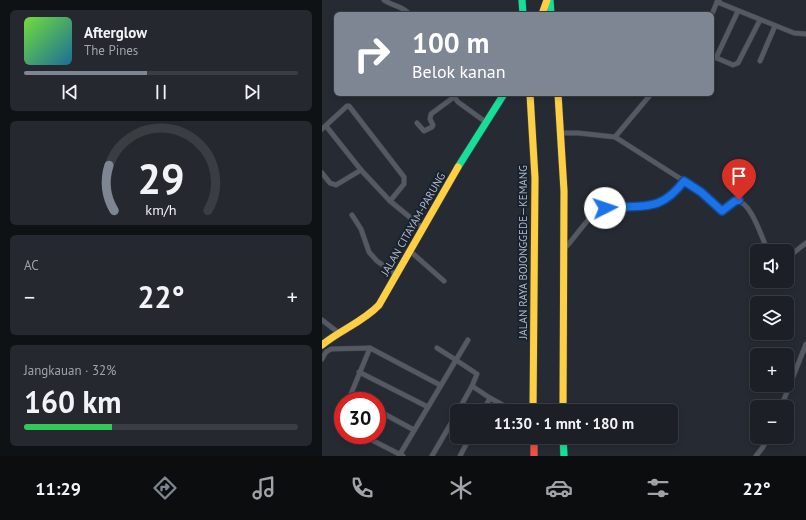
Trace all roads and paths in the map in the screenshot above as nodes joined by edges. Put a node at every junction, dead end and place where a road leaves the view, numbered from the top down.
1 (384, 0) edge
2 (522, 0) edge
3 (549, 0) edge
4 (718, 1) edge
5 (738, 11) junction
6 (406, 12) edge
7 (523, 12) edge
8 (543, 12) edge
9 (551, 12) edge
10 (713, 12) edge
11 (760, 20) junction
12 (775, 26) junction
13 (806, 34) edge
14 (714, 57) edge
15 (760, 61) dead end
16 (453, 96) edge
17 (503, 96) edge
18 (530, 96) edge
19 (558, 96) edge
20 (649, 96) edge
21 (417, 123) dead end
22 (487, 123) junction
23 (324, 128) edge
24 (562, 133) junction
25 (615, 137) junction
26 (361, 170) junction
27 (322, 173) edge
28 (684, 181) junction
29 (390, 201) junction
30 (352, 215) dead end
31 (423, 228) junction
32 (806, 243) edge
33 (765, 244) edge
34 (564, 250) junction
35 (410, 251) junction
36 (794, 252) edge
37 (396, 275) junction
38 (444, 281) dead end
39 (322, 320) edge
40 (339, 333) junction
41 (468, 340) dead end
42 (806, 344) edge
43 (322, 345) edge
44 (370, 348) junction
45 (437, 348) dead end
46 (322, 359) edge
47 (456, 360) junction
48 (359, 372) junction
49 (440, 385) junction
50 (472, 386) junction
51 (351, 392) edge
52 (490, 398) junction
53 (784, 400) edge
54 (462, 404) edge
55 (487, 404) edge
56 (501, 404) edge
57 (534, 404) edge
58 (563, 404) edge
59 (428, 407) junction
60 (386, 415) edge
61 (450, 426) edge
62 (414, 430) junction
63 (379, 444) edge
64 (466, 444) edge
65 (534, 444) edge
66 (563, 444) edge
67 (764, 444) edge
68 (401, 456) edge
69 (432, 456) edge
70 (460, 456) edge
71 (534, 456) edge
72 (564, 456) edge
73 (756, 456) edge

1 - 6 street
2 - 7 main road
3 - 8 main road
3 - 9 main road
4 - 5 street
4 - 10 street
5 - 11 street
5 - 14 street
11 - 12 street
11 - 14 street
12 - 13 street
12 - 15 street
16 - 21 street
16 - 22 street
17 - 22 main road, JALAN CITAYAM-PARUNG
18 - 57 main road, JALAN RAYA BOJONGGEDE—KEMANG
19 - 24 main road
20 - 25 street
22 - 31 main road, JALAN CITAYAM-PARUNG
23 - 26 street
23 - 29 street
24 - 25 street
24 - 34 main road
25 - 28 street
26 - 27 street
26 - 29 street
28 - 33 street
28 - 34 street
29 - 31 street
30 - 37 street
31 - 35 main road, JALAN CITAYAM-PARUNG
32 - 36 street
34 - 58 main road
35 - 37 main road, JALAN CITAYAM-PARUNG
35 - 38 street
37 - 40 main road, JALAN CITAYAM-PARUNG
39 - 40 street
40 - 43 main road, JALAN CITAYAM-PARUNG
41 - 47 street
42 - 53 street
44 - 46 street
44 - 48 street
44 - 49 street
45 - 47 street
47 - 49 street
47 - 50 street
48 - 51 street
48 - 59 street
49 - 59 street
50 - 52 street
50 - 54 street
52 - 55 street
52 - 56 street
59 - 62 street
60 - 62 street
61 - 69 street
62 - 68 street
63 - 68 street
64 - 70 street
65 - 71 main road
66 - 72 main road
67 - 73 street

